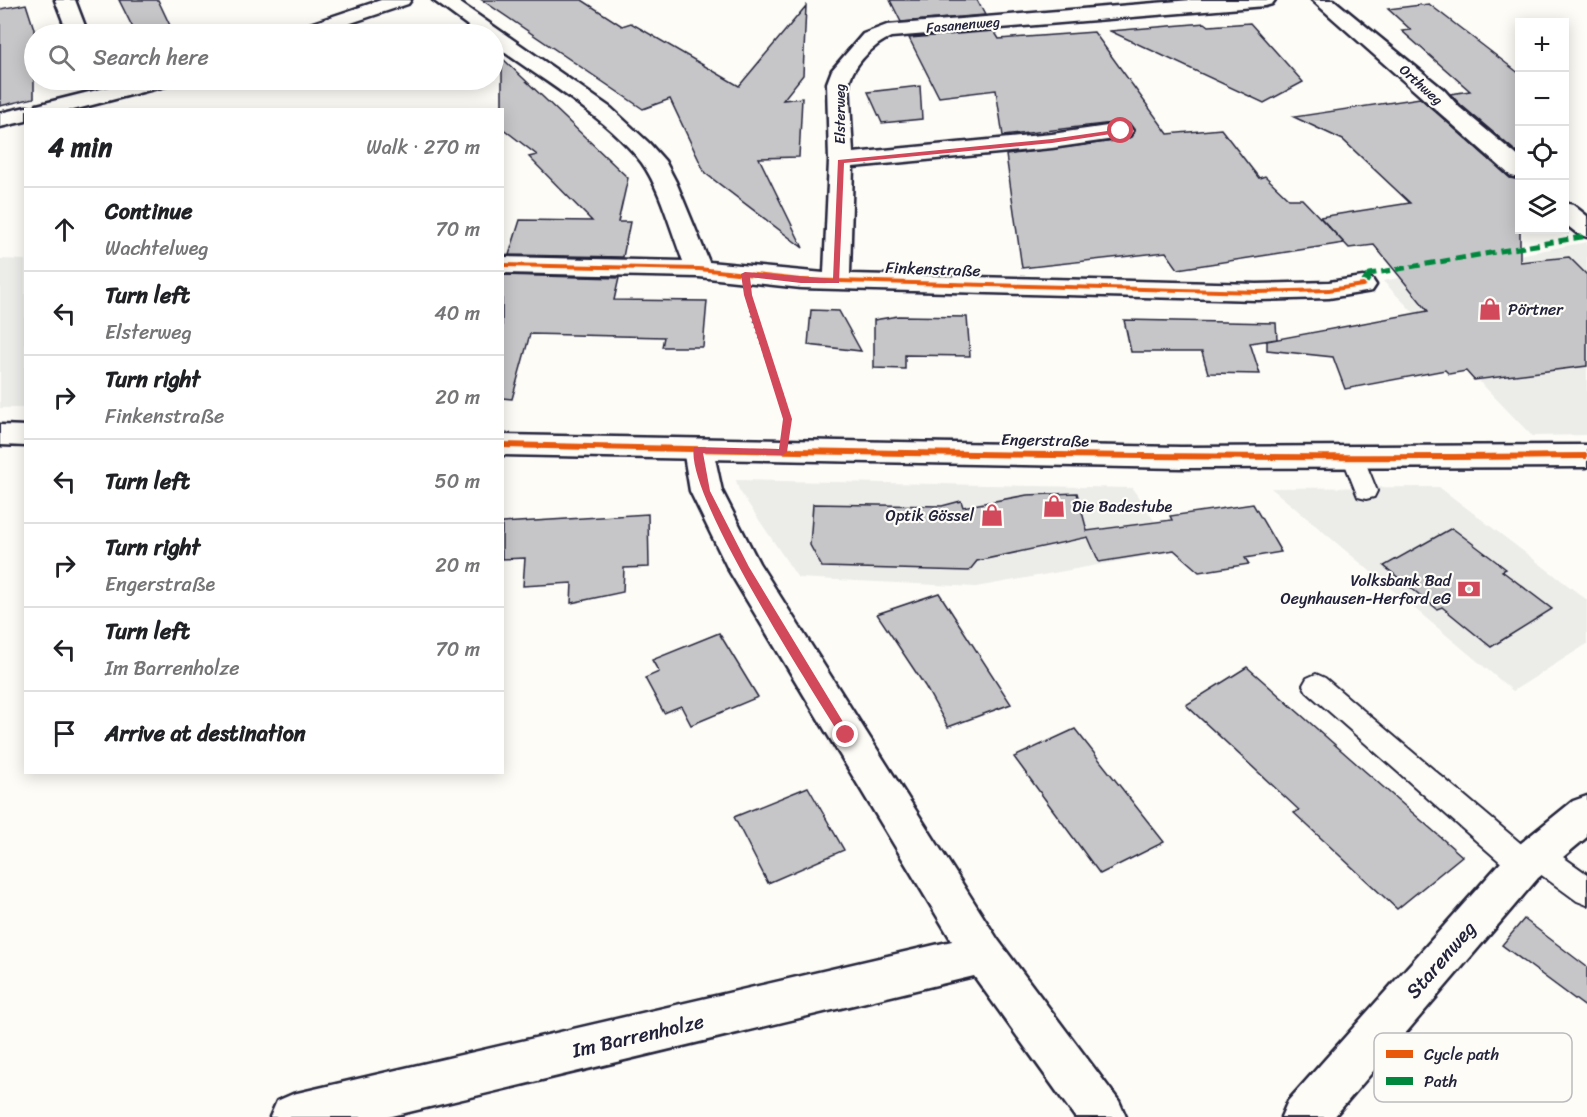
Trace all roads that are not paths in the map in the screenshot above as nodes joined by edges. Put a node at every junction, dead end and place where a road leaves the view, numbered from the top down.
1 (65, 0) edge
2 (401, 0) edge
3 (443, 0) edge
4 (1265, 0) edge
5 (1322, 0) edge
6 (74, 24) edge
7 (329, 24) edge
8 (477, 24) edge
9 (878, 34) joint
10 (504, 43) edge
11 (121, 90) edge
12 (101, 95) edge
13 (52, 108) edge
14 (24, 114) edge
15 (0, 120) edge
16 (1121, 131) dead end
17 (841, 161) junction
18 (1515, 167) edge
19 (1569, 214) edge
20 (1587, 229) edge
21 (504, 265) edge
22 (699, 268) junction
23 (837, 281) junction
24 (1363, 285) dead end
25 (0, 435) edge
26 (24, 436) edge
27 (504, 445) edge
28 (698, 449) junction
29 (1587, 456) edge
30 (1354, 459) junction
31 (1366, 491) dead end
32 (1316, 685) dead end
33 (1587, 813) edge
34 (1530, 860) junction
35 (1587, 891) edge
36 (982, 954) junction
37 (1378, 1033) edge
38 (1374, 1037) edge
39 (293, 1117) edge
40 (1103, 1117) edge
41 (1304, 1117) edge

1 - 6 street
2 - 7 street
3 - 8 street
4 - 9 street, Fasanenweg
5 - 18 street, Orthweg
9 - 17 street, Elsterweg
10 - 22 street
11 - 12 street
12 - 13 street
14 - 15 street
16 - 17 street
17 - 23 street, Elsterweg
19 - 20 street
21 - 22 street, Finkenstraße
22 - 23 street, Finkenstraße
23 - 24 street, Finkenstraße
25 - 26 street
27 - 28 street, Engerstraße
28 - 30 street, Engerstraße
28 - 36 street
29 - 30 street, Engerstraße
30 - 31 lane
32 - 34 lane
33 - 34 street, Starenweg
34 - 35 lane
34 - 37 street, Starenweg
36 - 39 street, Im Barrenholze
36 - 40 street
38 - 41 street, Starenweg

